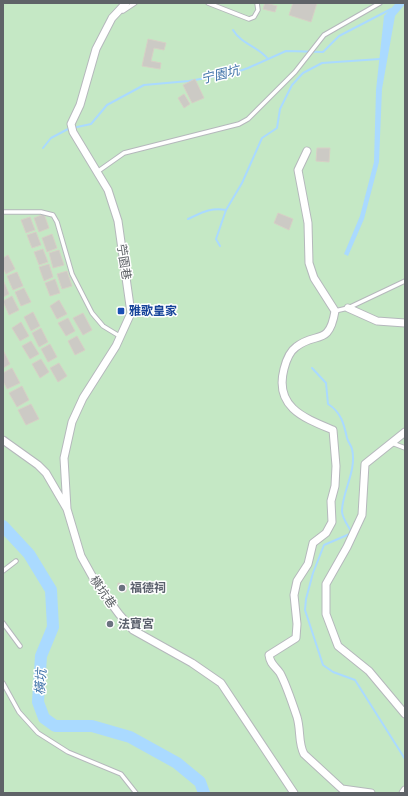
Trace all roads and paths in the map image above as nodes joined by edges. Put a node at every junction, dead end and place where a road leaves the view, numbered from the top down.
1 (126, 3) edge
2 (135, 3) edge
3 (208, 3) edge
4 (257, 3) edge
5 (380, 3) edge
6 (112, 18) junction
7 (307, 151) dead end
8 (97, 172) junction
9 (3, 212) edge
10 (405, 282) edge
11 (348, 308) junction
12 (335, 311) junction
13 (405, 323) edge
14 (121, 337) junction
15 (405, 432) edge
16 (3, 440) edge
17 (392, 443) junction
18 (405, 448) edge
19 (67, 509) junction
20 (16, 561) dead end
21 (3, 571) edge
22 (3, 622) edge
23 (20, 646) dead end
24 (3, 683) edge
25 (405, 714) edge
26 (405, 790) edge
27 (136, 793) edge
28 (294, 793) edge
29 (371, 793) edge
30 (403, 793) edge

1 - 6 street, 苧園巷
2 - 6 lane, 苧園巷
3 - 4 lane
5 - 8 lane
6 - 8 street, 苧園巷
7 - 12 street
8 - 14 street, 苧園巷
9 - 14 lane
10 - 11 lane
11 - 12 lane
11 - 13 street
12 - 29 street
14 - 19 street, 苧園巷
15 - 17 street
16 - 19 street, 橫坑巷
17 - 18 lane
17 - 25 street
19 - 28 street, 橫坑巷
20 - 21 lane
22 - 23 lane
24 - 27 lane
26 - 30 street

